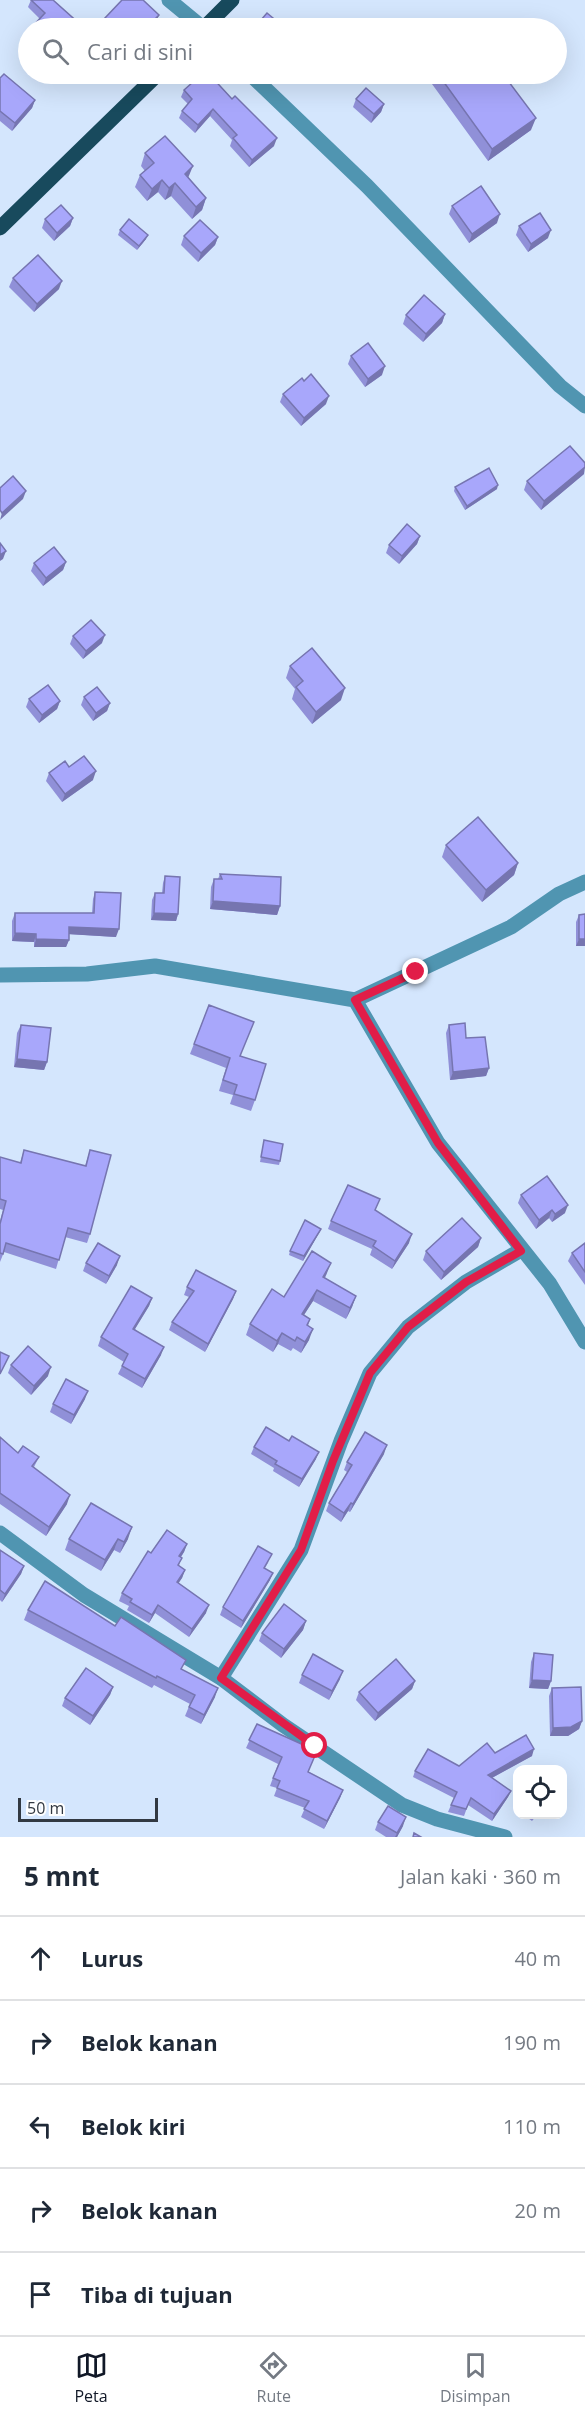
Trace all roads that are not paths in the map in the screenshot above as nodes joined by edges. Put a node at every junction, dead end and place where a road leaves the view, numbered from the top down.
1 (169, 0) edge
2 (232, 0) edge
3 (191, 18) edge
4 (213, 18) edge
5 (148, 84) edge
6 (260, 84) edge
7 (0, 228) edge
8 (585, 406) edge
9 (585, 882) edge
10 (0, 975) edge
11 (355, 1000) junction
12 (521, 1251) junction
13 (585, 1342) edge
14 (0, 1533) edge
15 (221, 1678) junction
16 (505, 1837) edge

1 - 3 street
2 - 4 main road
5 - 7 main road
6 - 8 street
9 - 11 street
10 - 11 street
11 - 12 street
12 - 13 street
12 - 15 street
14 - 15 street
15 - 16 street

